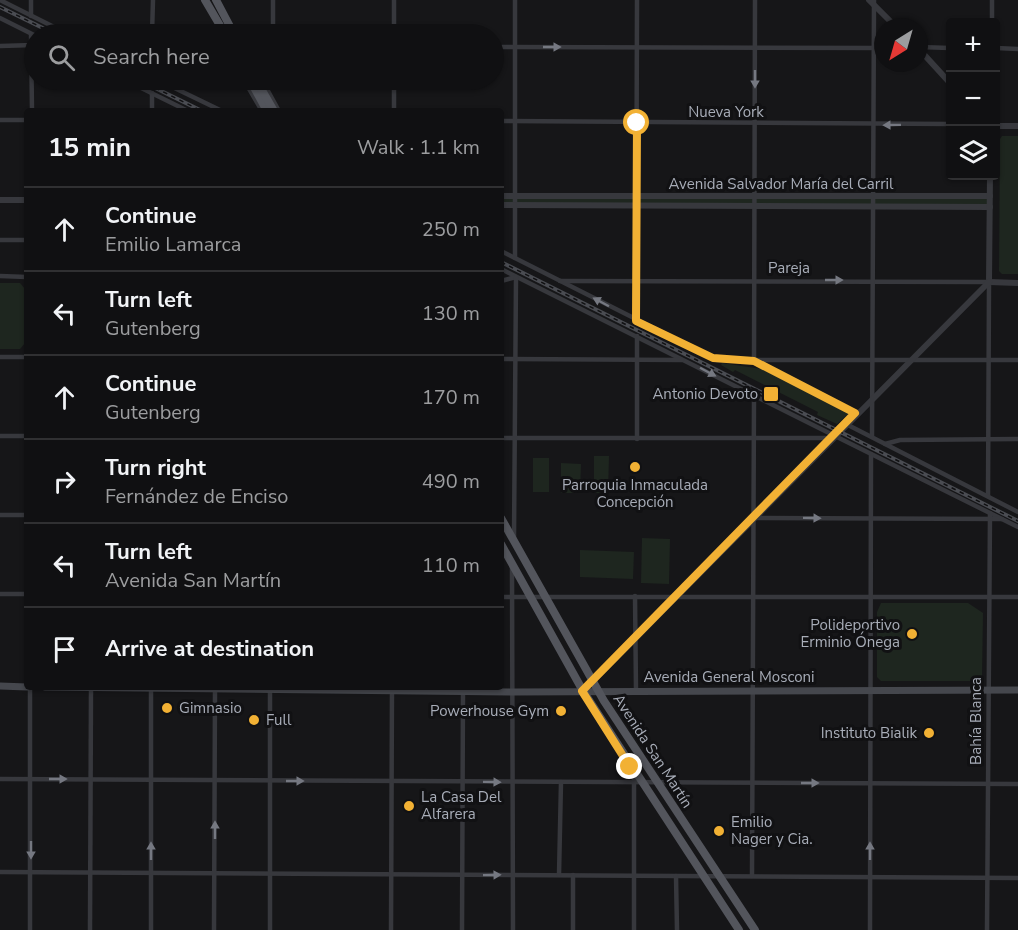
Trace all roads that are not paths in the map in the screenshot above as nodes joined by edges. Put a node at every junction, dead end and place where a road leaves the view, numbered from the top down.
1 (0, 0) edge
2 (31, 0) edge
3 (153, 0) edge
4 (205, 0) edge
5 (216, 0) edge
6 (273, 0) edge
7 (394, 0) edge
8 (515, 0) edge
9 (637, 0) edge
10 (755, 0) edge
11 (992, 0) edge
12 (872, 2) edge
13 (31, 16) junction
14 (0, 18) edge
15 (887, 18) edge
16 (992, 18) edge
17 (47, 24) edge
18 (152, 24) edge
19 (224, 24) edge
20 (227, 24) edge
21 (273, 24) edge
22 (394, 24) edge
23 (24, 30) edge
24 (24, 45) edge
25 (0, 46) edge
26 (504, 47) edge
27 (637, 47) junction
28 (515, 48) junction
29 (755, 48) junction
30 (873, 48) junction
31 (928, 48) edge
32 (946, 48) edge
33 (1000, 48) edge
34 (1018, 49) edge
35 (928, 58) edge
36 (946, 77) edge
37 (32, 90) edge
38 (146, 90) edge
39 (179, 90) edge
40 (250, 90) edge
41 (254, 90) edge
42 (267, 90) edge
43 (268, 90) edge
44 (394, 90) edge
45 (152, 93) junction
46 (32, 108) edge
47 (152, 108) edge
48 (182, 108) edge
49 (216, 108) edge
50 (262, 108) edge
51 (262, 108) edge
52 (273, 108) edge
53 (277, 108) edge
54 (394, 108) edge
55 (0, 120) edge
56 (24, 120) edge
57 (504, 121) edge
58 (516, 121) junction
59 (637, 123) junction
60 (755, 124) junction
61 (946, 124) edge
62 (874, 125) junction
63 (1000, 126) edge
64 (1018, 126) edge
65 (990, 180) edge
66 (504, 196) edge
67 (516, 196) junction
68 (638, 196) junction
69 (756, 196) junction
70 (990, 196) junction
71 (873, 197) junction
72 (0, 200) edge
73 (24, 200) edge
74 (504, 205) edge
75 (516, 205) junction
76 (637, 205) junction
77 (756, 206) junction
78 (873, 206) junction
79 (990, 207) junction
80 (0, 240) edge
81 (24, 240) edge
82 (504, 252) edge
83 (515, 258) junction
84 (504, 271) edge
85 (0, 276) edge
86 (24, 276) edge
87 (516, 277) junction
88 (504, 280) edge
89 (560, 280) junction
90 (754, 280) junction
91 (871, 280) junction
92 (636, 282) junction
93 (989, 282) junction
94 (1018, 283) edge
95 (636, 321) junction
96 (637, 336) junction
97 (0, 357) edge
98 (24, 357) edge
99 (636, 358) junction
100 (504, 359) edge
101 (989, 359) junction
102 (514, 360) junction
103 (685, 360) junction
104 (1018, 360) edge
105 (754, 361) junction
106 (872, 361) junction
107 (910, 361) junction
108 (754, 397) junction
109 (872, 399) junction
110 (855, 413) junction
111 (848, 426) junction
112 (0, 436) edge
113 (24, 436) edge
114 (833, 437) junction
115 (872, 437) junction
116 (504, 438) edge
117 (514, 438) junction
118 (637, 439) junction
119 (990, 439) junction
120 (1018, 439) edge
121 (754, 440) junction
122 (885, 444) junction
123 (871, 453) junction
124 (988, 496) junction
125 (1018, 512) edge
126 (0, 515) edge
127 (24, 515) edge
128 (990, 516) junction
129 (753, 518) junction
130 (871, 519) junction
131 (504, 524) edge
132 (1018, 527) edge
133 (514, 542) junction
134 (504, 550) edge
135 (512, 565) junction
136 (0, 594) edge
137 (24, 594) edge
138 (544, 596) junction
139 (635, 596) junction
140 (989, 596) junction
141 (504, 597) edge
142 (513, 597) junction
143 (531, 597) junction
144 (870, 597) junction
145 (1018, 597) edge
146 (674, 598) junction
147 (753, 598) junction
148 (635, 637) junction
149 (591, 680) junction
150 (0, 686) edge
151 (24, 687) edge
152 (29, 690) edge
153 (91, 690) edge
154 (151, 690) edge
155 (215, 690) edge
156 (270, 690) edge
157 (392, 690) edge
158 (416, 690) edge
159 (752, 690) junction
160 (988, 690) junction
161 (1018, 690) edge
162 (582, 691) junction
163 (598, 691) junction
164 (636, 691) junction
165 (871, 691) junction
166 (463, 692) junction
167 (514, 692) junction
168 (0, 779) edge
169 (30, 779) junction
170 (90, 779) junction
171 (151, 780) junction
172 (216, 780) junction
173 (270, 780) junction
174 (392, 781) junction
175 (656, 781) junction
176 (460, 782) junction
177 (513, 782) junction
178 (561, 782) junction
179 (636, 782) junction
180 (752, 783) junction
181 (871, 783) junction
182 (987, 784) junction
183 (1018, 784) edge
184 (0, 872) edge
185 (31, 873) junction
186 (90, 873) junction
187 (151, 874) junction
188 (215, 874) junction
189 (270, 874) junction
190 (392, 875) junction
191 (514, 875) junction
192 (559, 875) junction
193 (573, 875) junction
194 (634, 875) junction
195 (462, 876) junction
196 (676, 876) junction
197 (704, 876) junction
198 (719, 876) junction
199 (752, 876) junction
200 (870, 877) junction
201 (987, 878) junction
202 (1018, 878) edge
203 (30, 930) edge
204 (90, 930) edge
205 (151, 930) edge
206 (214, 930) edge
207 (270, 930) edge
208 (391, 930) edge
209 (462, 930) edge
210 (513, 930) edge
211 (573, 930) edge
212 (634, 930) edge
213 (677, 930) edge
214 (739, 930) edge
215 (754, 930) edge
216 (870, 930) edge
217 (987, 930) edge

1 - 13 street
2 - 13 street
3 - 18 street
4 - 19 main road
5 - 20 main road
6 - 21 street
7 - 22 street
8 - 28 street
9 - 27 street
10 - 29 street
11 - 16 street
12 - 15 street
12 - 30 street
13 - 17 street
14 - 23 street
24 - 25 street
26 - 28 street
28 -> 27 street
27 - 29 street
27 - 59 street
28 - 58 street
29 - 30 street
29 -> 60 street
30 - 62 street
31 - 32 street
33 - 34 street
35 - 36 street
37 - 46 street
38 - 45 street
39 - 49 street
40 - 50 street
41 - 51 main road
42 - 52 main road
43 - 53 street
44 - 54 street
45 - 47 street
45 - 48 street
55 - 56 street
57 - 58 street, Nueva York
58 - 59 street, Nueva York
58 - 67 street
59 - 60 street, Nueva York
59 - 68 street
60 - 62 street, Nueva York
60 - 69 street
61 -> 62 street, Nueva York
62 - 71 street
63 - 64 street
65 - 70 street
66 - 67 street, Avenida Salvador María del Carril
67 - 68 street, Avenida Salvador María del Carril
67 - 75 street
68 - 69 street, Avenida Salvador María del Carril
68 - 76 street
69 - 71 street, Avenida Salvador María del Carril
69 - 77 street
70 - 71 street, Avenida Salvador María del Carril
70 - 79 street
71 - 78 street
72 - 73 street
74 - 75 street, Avenida Salvador María del Carril
75 - 76 street, Avenida Salvador María del Carril
75 - 83 street
76 - 77 street, Avenida Salvador María del Carril
76 - 92 street
77 - 78 street, Avenida Salvador María del Carril
77 - 90 street
78 - 79 street, Avenida Salvador María del Carril
78 - 91 street
79 - 93 street
80 - 81 street
82 - 83 street
83 - 89 street
84 - 87 street
85 - 86 street
87 - 88 street
87 - 96 street
87 - 102 street
89 - 92 street, Pareja
95 -> 89 street
90 -> 91 street, Pareja
90 - 92 street, Pareja
90 - 105 street
91 - 93 street, Pareja
91 - 106 street
92 - 95 street
93 - 94 street, Pareja
93 - 101 street
93 - 107 street
95 - 105 street
96 - 99 street
96 - 103 street
97 - 98 street
99 - 102 street
99 - 103 street
99 - 118 street
100 - 102 street
101 - 104 street
101 - 107 street
101 - 119 street
102 - 117 street
103 -> 108 street
105 - 106 street
105 - 110 street
106 - 107 street
106 - 109 street
107 - 109 street
108 - 114 street
108 - 121 street
109 - 110 street
109 - 111 street
109 - 115 street
110 - 114 street
111 - 114 street
111 - 115 street
112 - 113 street
114 - 121 street
114 - 123 street
114 - 129 street
115 - 122 street
116 - 117 street
117 - 118 street
117 - 133 street
118 - 121 street
119 - 120 street
119 - 122 street
119 - 124 street
121 - 129 street
122 - 124 street
123 - 128 street
123 - 130 street
124 - 125 street
126 - 127 street
128 - 130 street
128 - 132 street
128 - 140 street, Bahía Blanca
129 -> 130 street
129 - 146 street
129 - 147 street
130 - 144 street
131 - 133 main road, Avenida San Martín
133 - 138 main road, Avenida San Martín
134 - 135 main road, Avenida San Martín
135 - 142 street
135 - 143 main road, Avenida San Martín
136 - 137 street
138 - 139 street
138 - 143 street
138 - 149 main road, Avenida San Martín
139 - 146 street
139 - 148 street
140 - 144 street
140 - 145 street
140 - 160 street, Bahía Blanca
141 - 142 street
142 - 143 street
142 - 167 street
143 - 162 main road, Avenida San Martín
144 - 147 street
144 - 165 street
146 - 147 street
146 - 148 street
147 - 159 street
148 - 149 street
148 - 164 street
149 - 162 street
149 - 163 main road, Avenida San Martín
150 - 151 main road
152 - 169 street
153 - 170 street
154 - 171 street
155 - 172 street
156 - 173 street
157 - 174 street
158 - 166 main road, Avenida General Mosconi
159 - 164 main road, Avenida General Mosconi
159 - 165 main road, Avenida General Mosconi
159 - 180 street
160 - 161 main road, Avenida General Mosconi
160 - 165 main road, Avenida General Mosconi
160 - 182 street, Bahía Blanca
162 - 163 main road, Avenida General Mosconi
162 - 167 main road, Avenida General Mosconi
162 - 179 main road, Avenida San Martín
163 - 164 main road, Avenida General Mosconi
163 - 175 main road, Avenida San Martín
165 - 181 street
166 - 167 main road, Avenida General Mosconi
166 - 176 street
167 - 177 street
168 - 169 street
169 -> 170 street
169 -> 185 street
170 - 171 street
170 - 186 street
171 - 172 street
187 -> 171 street
172 - 173 street
188 -> 172 street
173 -> 174 street
173 - 189 street
174 - 176 street
174 - 190 street
175 - 179 street
175 - 180 street
175 - 198 main road, Avenida San Martín
176 -> 177 street
176 - 195 street
177 - 178 street
177 - 191 street
178 - 179 street
178 - 192 street
179 - 194 street
179 - 197 main road, Avenida San Martín
180 -> 181 street
180 - 199 street
181 - 182 street
200 -> 181 street
182 - 183 street
182 - 201 street, Bahía Blanca
184 - 185 street
185 - 186 street
185 - 203 street
186 - 187 street
186 - 204 street
187 - 188 street
187 - 205 street
188 - 189 street
188 - 206 street
189 - 190 street
189 - 207 street
190 - 195 street
190 - 208 street
191 - 192 street
195 -> 191 street
191 - 210 street
192 - 193 street
193 - 194 street
193 - 211 street
194 - 196 street
194 - 212 street
195 - 209 street
196 - 197 street
196 - 213 street
197 - 198 street
197 - 214 main road, Avenida San Martín
198 - 199 street
198 - 215 main road, Avenida San Martín
199 - 200 street
200 - 201 street
200 - 216 street
201 - 202 street
201 - 217 street, Bahía Blanca

